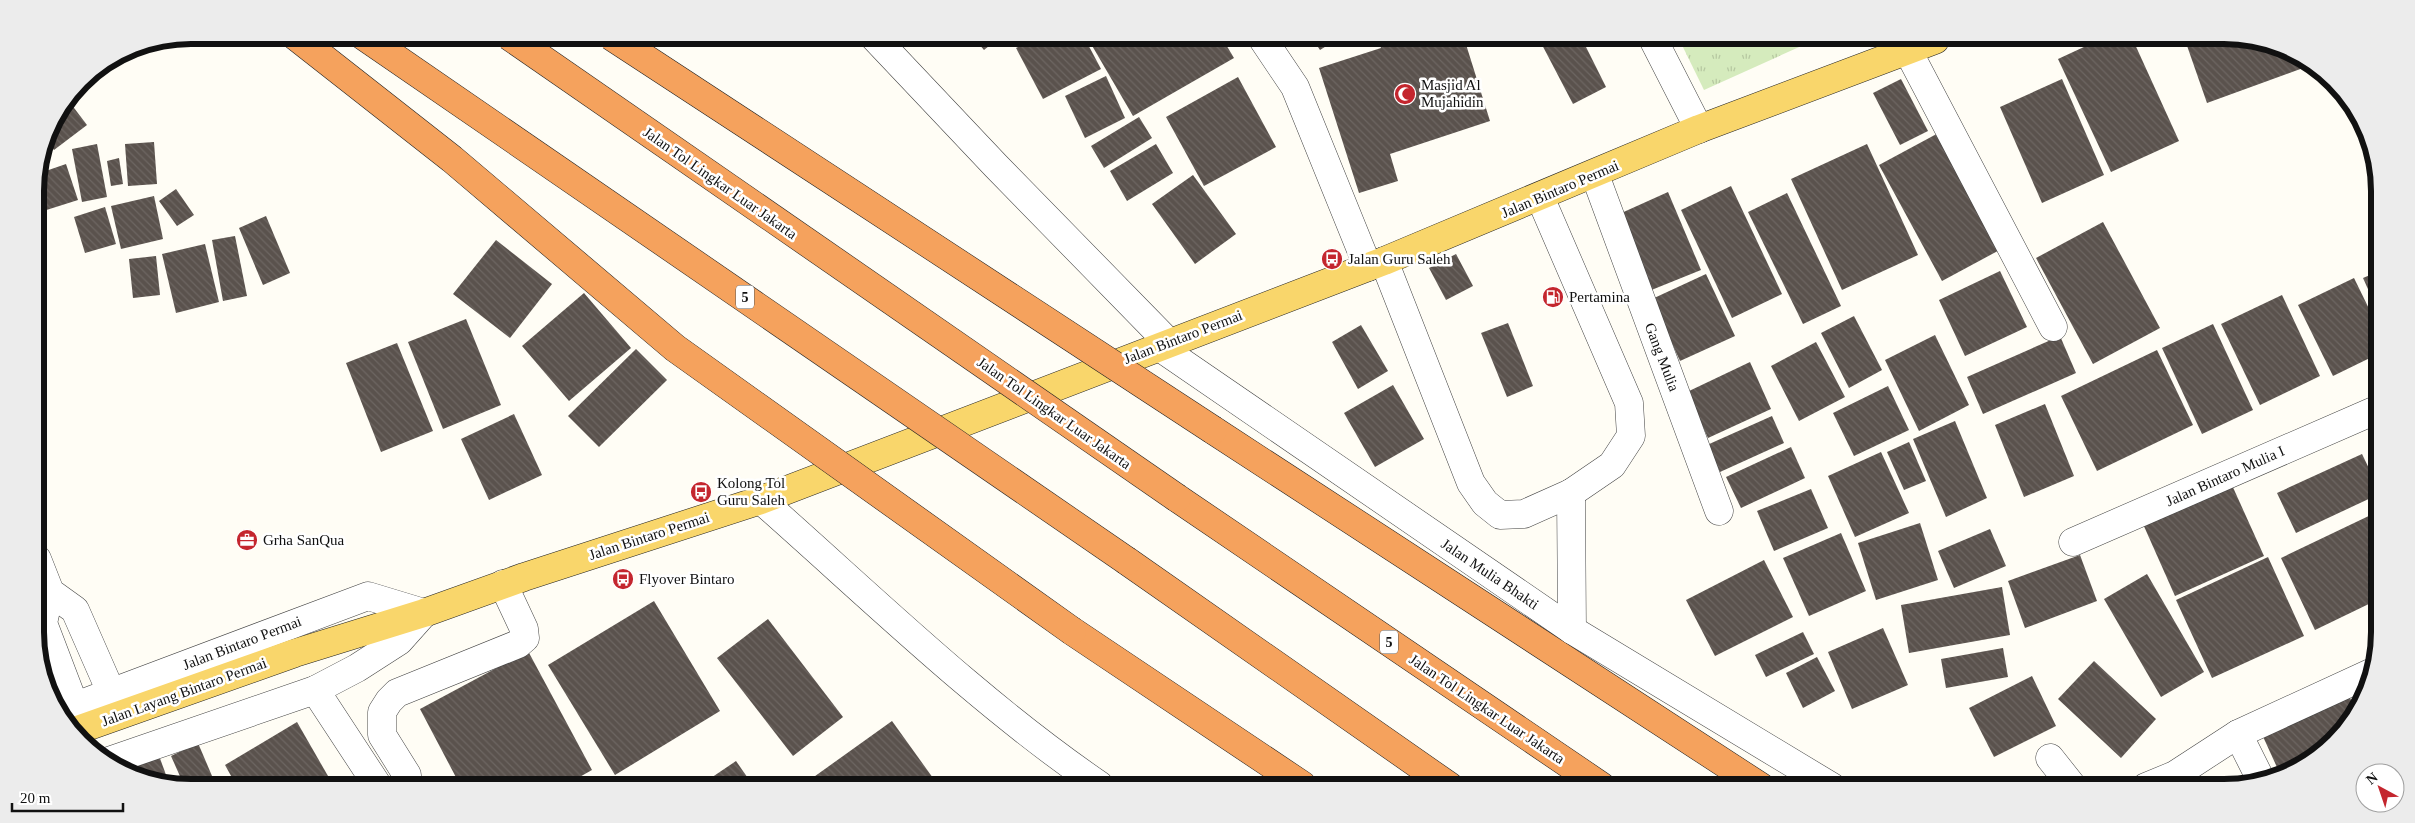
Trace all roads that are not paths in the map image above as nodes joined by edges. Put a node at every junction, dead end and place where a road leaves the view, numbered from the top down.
1 (305, 44) edge
2 (374, 44) edge
3 (521, 44) edge
4 (623, 44) edge
5 (881, 44) edge
6 (1266, 44) edge
7 (1656, 44) edge
8 (1925, 44) edge
9 (1908, 51) junction
10 (1700, 129) junction
11 (1595, 175) junction
12 (1540, 197) junction
13 (1376, 264) junction
14 (2053, 327) dead end
15 (1163, 344) junction
16 (2371, 412) edge
17 (1571, 494) junction
18 (761, 500) junction
19 (1719, 511) dead end
20 (2074, 542) dead end
21 (44, 577) edge
22 (503, 584) junction
23 (50, 592) junction
24 (424, 613) junction
25 (44, 619) edge
26 (44, 626) edge
27 (1572, 630) junction
28 (296, 653) joint
29 (2364, 676) edge
30 (315, 690) junction
31 (112, 692) junction
32 (69, 714) edge
33 (70, 717) edge
34 (71, 717) edge
35 (2238, 734) junction
36 (116, 758) edge
37 (2050, 758) dead end
38 (2258, 775) edge
39 (373, 779) edge
40 (407, 779) edge
41 (1091, 779) edge
42 (1293, 779) edge
43 (1438, 779) edge
44 (1591, 779) edge
45 (1750, 779) edge
46 (1819, 779) edge
47 (2067, 779) edge
48 (2166, 779) edge

1 - 42 highway, bridge
2 - 43 highway, 5, bridge
3 - 44 highway, Jalan Tol Lingkar Luar Jakarta / 5, bridge
4 - 45 highway, bridge
5 - 15 street, Jalan Mulia Bhakti
6 - 13 street
7 - 10 street
8 - 9 main road, Jalan Bintaro Permai
9 - 10 main road, Jalan Bintaro Permai
9 - 14 street
10 - 11 main road, Jalan Bintaro Permai
11 - 12 main road, Jalan Bintaro Permai
11 - 19 street, Gang Mulia
12 - 13 main road, Jalan Bintaro Permai
12 - 17 street
13 - 15 main road, Jalan Bintaro Permai
13 - 17 street
15 - 18 main road, Jalan Bintaro Permai
15 - 27 street, Jalan Mulia Bhakti
16 - 20 street, Jalan Bintaro Mulia I
17 - 27 street
18 - 22 main road, Jalan Bintaro Permai
18 - 41 street
21 - 23 street
22 - 24 main road, Jalan Bintaro Permai
22 - 40 street
23 - 25 street
23 - 31 street
24 - 28 main road, Jalan Bintaro Permai
24 - 30 street, Jalan Bintaro Permai
24 - 31 street, Jalan Bintaro Permai
26 - 32 street
27 - 46 street, Jalan Mulia Bhakti
28 - 34 main road, Jalan Layang Bintaro Permai
29 - 35 street
30 - 36 street, Jalan Bintaro Permai
30 - 39 street
31 - 33 street, Jalan Bintaro Permai
35 - 38 street
35 - 48 street
37 - 47 street

